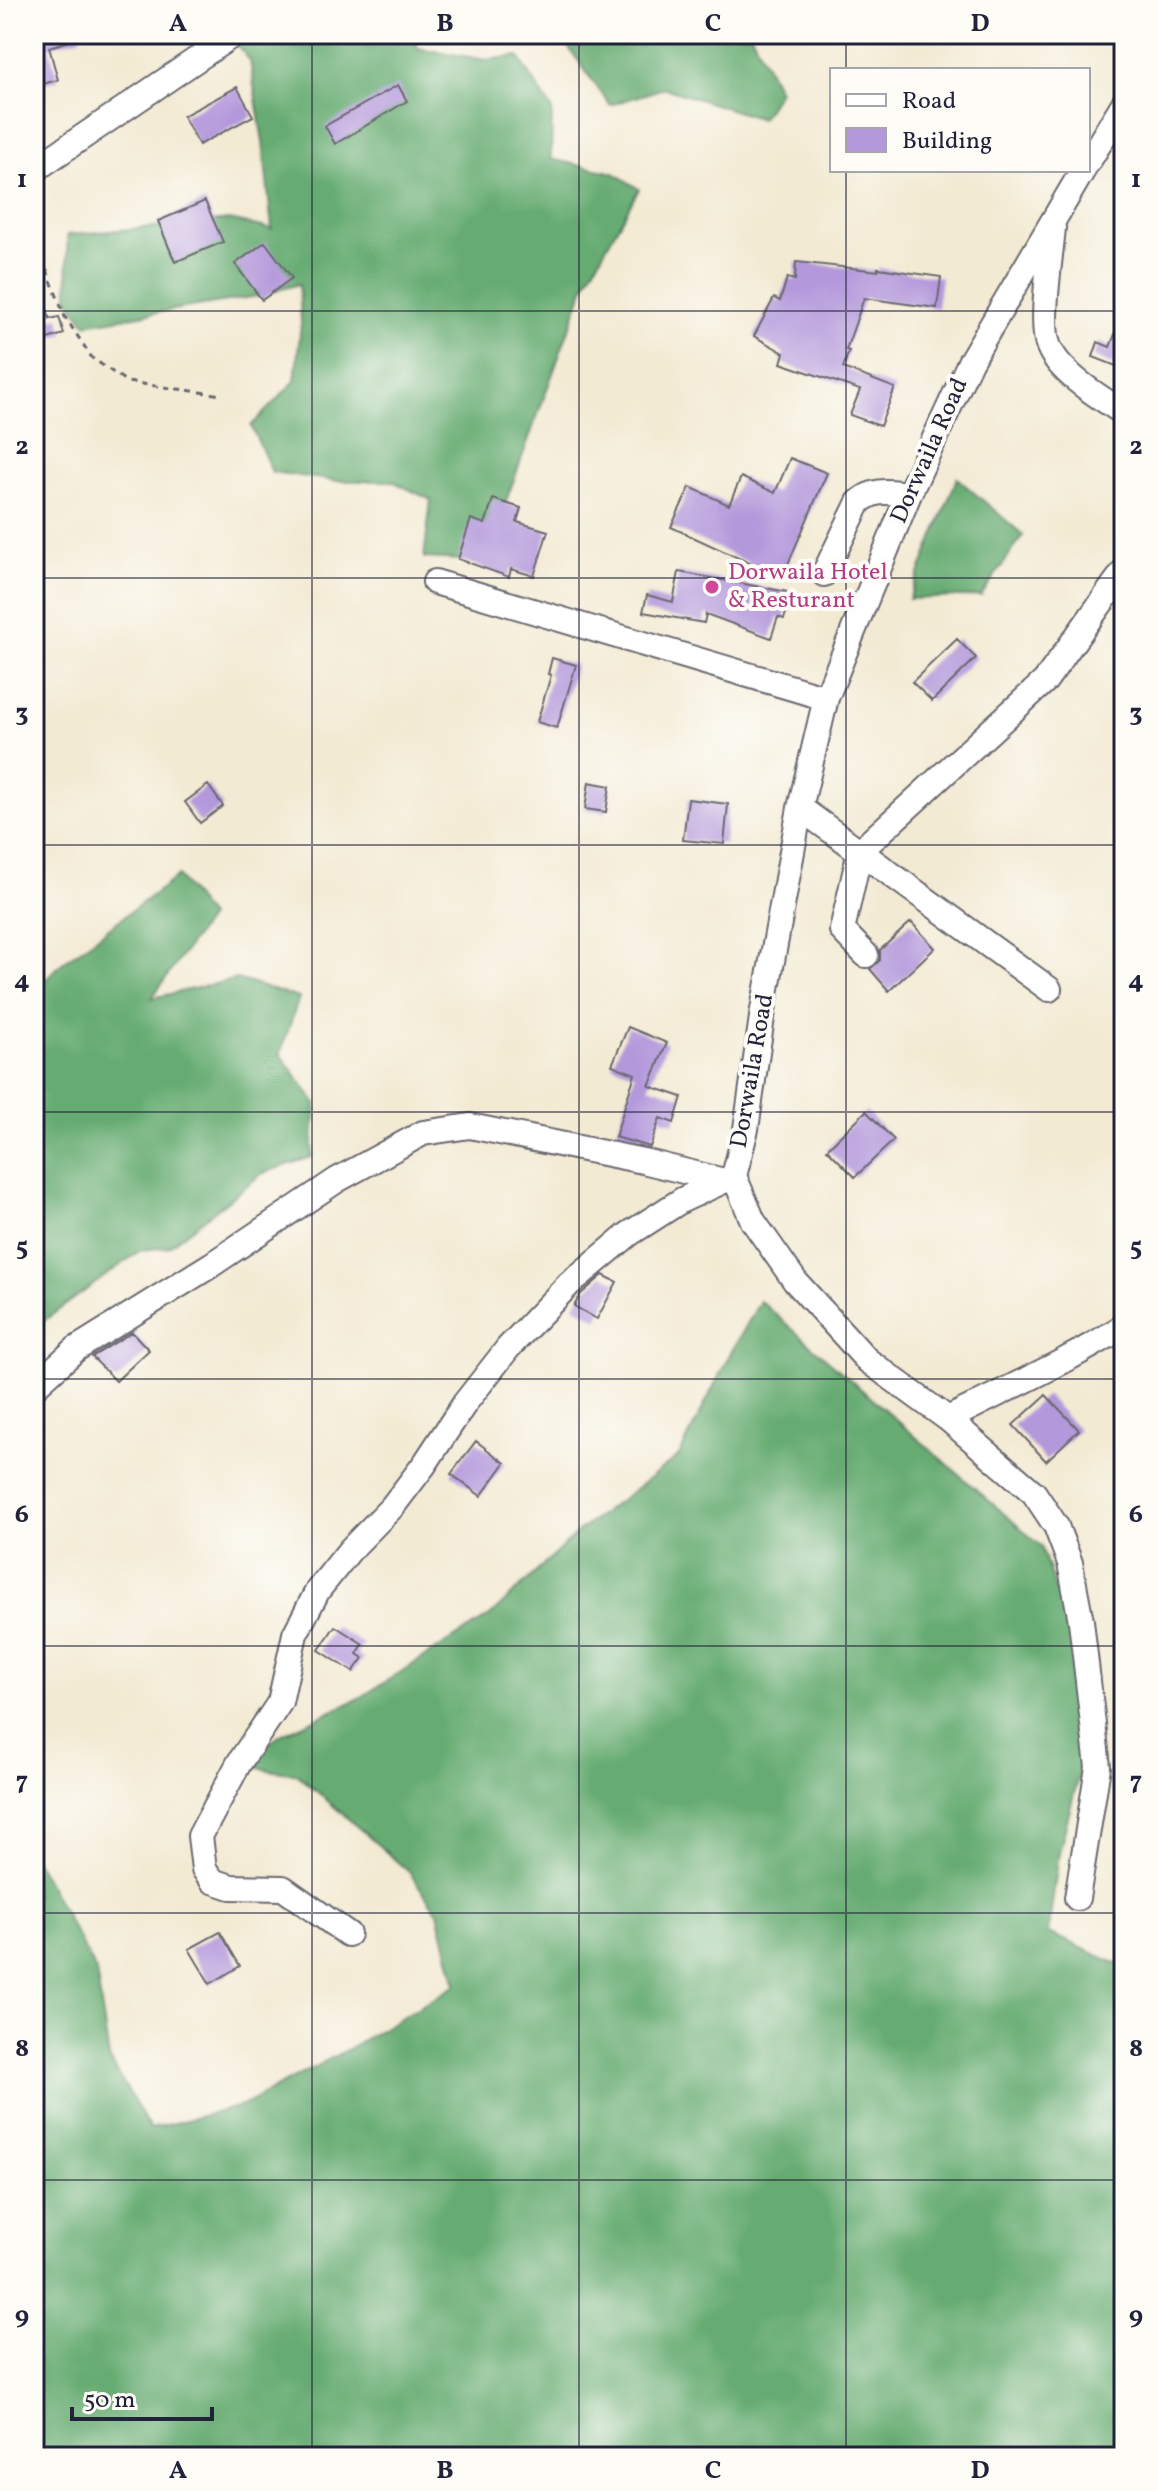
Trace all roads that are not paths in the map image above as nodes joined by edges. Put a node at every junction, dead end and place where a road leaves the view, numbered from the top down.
1 (234, 34) edge
2 (1124, 103) edge
3 (1090, 159) edge
4 (34, 170) edge
5 (1082, 172) edge
6 (1054, 223) junction
7 (1124, 413) edge
8 (909, 494) junction
9 (1124, 571) edge
10 (824, 574) dead end
11 (435, 582) dead end
12 (826, 698) junction
13 (800, 808) junction
14 (860, 851) junction
15 (866, 955) dead end
16 (1049, 989) dead end
17 (727, 1178) junction
18 (1124, 1326) edge
19 (34, 1387) edge
20 (948, 1419) junction
21 (1077, 1898) dead end
22 (348, 1934) dead end

1 - 4 street
2 - 3 street
5 - 6 street, Dorwaila Road
6 - 7 street
6 - 8 street, Dorwaila Road
8 - 10 street
8 - 12 street, Dorwaila Road
9 - 14 street
11 - 12 street
12 - 13 street, Dorwaila Road
13 - 14 street
13 - 17 street, Dorwaila Road
14 - 15 street
14 - 16 street
17 - 19 street
17 - 20 street, Dorwaila Road
17 - 22 street
18 - 20 street
20 - 21 street, Dorwaila Road

